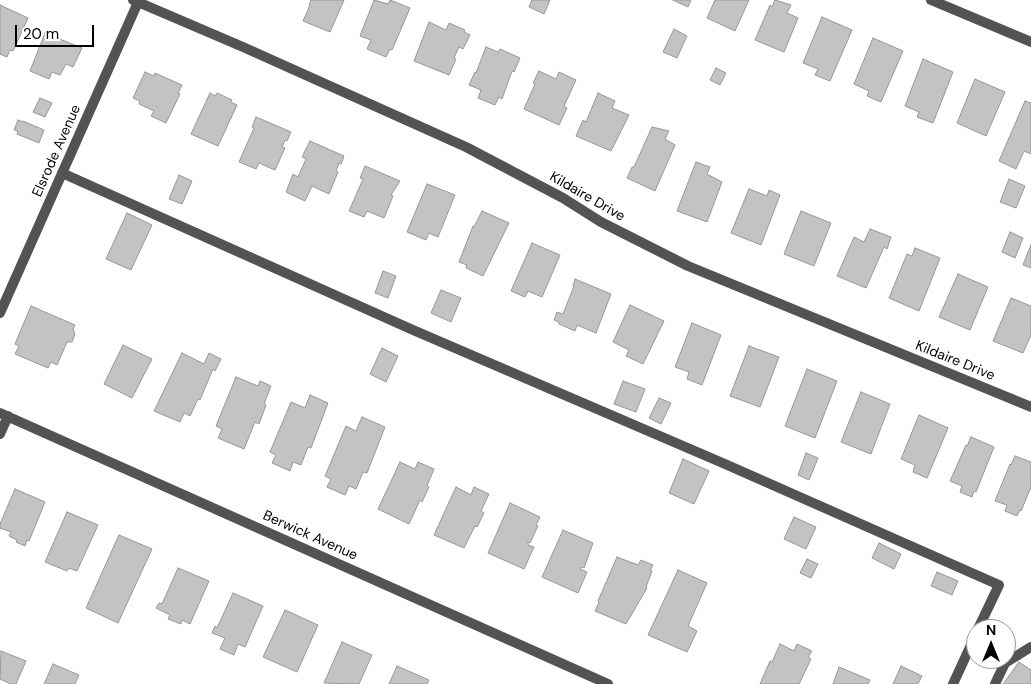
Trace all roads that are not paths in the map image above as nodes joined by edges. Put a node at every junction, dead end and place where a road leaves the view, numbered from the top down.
1 (932, 0) edge
2 (137, 1) edge
3 (1031, 42) edge
4 (62, 173) junction
5 (0, 313) edge
6 (1031, 407) edge
7 (4, 415) edge
8 (0, 434) edge
9 (983, 619) edge
10 (1031, 647) edge
11 (966, 656) edge
12 (608, 684) edge
13 (953, 684) edge
14 (995, 684) edge

1 - 3 street
2 - 4 street, Elsrode Avenue
2 - 6 street, Kildaire Drive
4 - 5 street, Elsrode Avenue
4 - 9 street
7 - 8 street
7 - 12 street, Berwick Avenue
10 - 14 street
11 - 13 street

